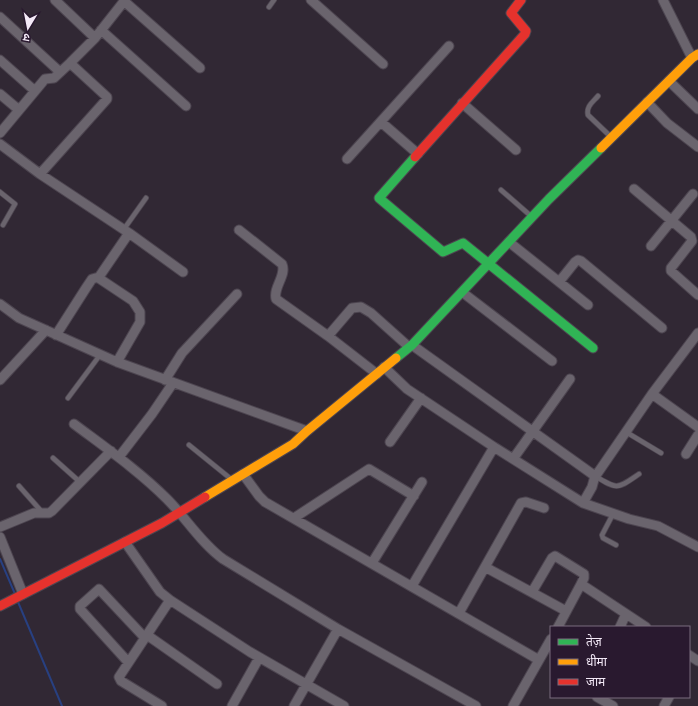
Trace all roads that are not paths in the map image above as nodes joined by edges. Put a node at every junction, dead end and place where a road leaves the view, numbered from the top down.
1 (55, 0) edge
2 (274, 0) edge
3 (312, 0) edge
4 (521, 0) edge
5 (125, 1) edge
6 (664, 1) edge
7 (269, 6) dead end
8 (0, 17) edge
9 (101, 30) junction
10 (95, 38) junction
11 (449, 46) dead end
12 (695, 56) edge
13 (0, 60) edge
14 (70, 63) junction
15 (383, 64) dead end
16 (200, 68) dead end
17 (60, 72) junction
18 (669, 80) junction
19 (35, 91) junction
20 (0, 94) edge
21 (598, 96) dead end
22 (647, 102) junction
23 (462, 103) junction
24 (186, 106) dead end
25 (19, 110) junction
26 (698, 110) edge
27 (381, 122) junction
28 (0, 133) edge
29 (611, 137) junction
30 (0, 144) edge
31 (698, 146) edge
32 (516, 150) dead end
33 (418, 154) junction
34 (347, 159) dead end
35 (40, 174) junction
36 (634, 189) dead end
37 (501, 190) dead end
38 (0, 192) edge
39 (692, 194) dead end
40 (146, 198) dead end
41 (532, 217) junction
42 (672, 220) junction
43 (4, 225) dead end
44 (240, 230) dead end
45 (126, 231) junction
46 (509, 242) junction
47 (651, 246) dead end
48 (488, 264) junction
49 (183, 272) dead end
50 (99, 277) junction
51 (559, 282) junction
52 (462, 292) junction
53 (237, 294) dead end
54 (698, 295) edge
55 (0, 304) edge
56 (588, 305) dead end
57 (662, 328) dead end
58 (46, 330) junction
59 (698, 333) edge
60 (56, 335) junction
61 (328, 336) junction
62 (410, 346) junction
63 (593, 348) dead end
64 (100, 355) junction
65 (552, 361) dead end
66 (117, 362) junction
67 (384, 367) junction
68 (377, 374) junction
69 (570, 379) dead end
70 (0, 380) edge
71 (169, 381) junction
72 (652, 394) junction
73 (68, 398) dead end
74 (421, 398) junction
75 (74, 424) dead end
76 (698, 427) edge
77 (307, 431) junction
78 (626, 432) junction
79 (533, 433) junction
80 (698, 436) edge
81 (390, 442) dead end
82 (189, 445) dead end
83 (494, 447) junction
84 (111, 451) junction
85 (661, 454) dead end
86 (686, 454) dead end
87 (119, 457) junction
88 (53, 458) dead end
89 (513, 459) junction
90 (243, 474) junction
91 (639, 474) dead end
92 (595, 476) junction
93 (232, 481) junction
94 (422, 482) dead end
95 (81, 483) junction
96 (19, 486) dead end
97 (414, 496) junction
98 (583, 503) junction
99 (544, 508) dead end
100 (42, 512) junction
101 (180, 512) junction
102 (613, 514) junction
103 (294, 518) junction
104 (0, 527) edge
105 (0, 537) edge
106 (125, 542) junction
107 (616, 545) dead end
108 (698, 547) edge
109 (372, 563) junction
110 (485, 567) junction
111 (581, 584) junction
112 (412, 586) junction
113 (532, 592) junction
114 (22, 594) junction
115 (170, 600) junction
116 (3, 605) edge
117 (566, 611) junction
118 (459, 613) junction
119 (626, 614) junction
120 (558, 626) edge
121 (620, 626) edge
122 (644, 626) edge
123 (338, 629) junction
124 (146, 636) junction
125 (550, 641) edge
126 (259, 658) junction
127 (539, 660) junction
128 (128, 662) junction
129 (217, 684) dead end
130 (307, 684) junction
131 (600, 698) edge
132 (162, 706) edge
133 (232, 706) edge
134 (294, 706) edge
135 (342, 706) edge
136 (476, 706) edge
137 (513, 706) edge
138 (613, 706) edge

1 - 10 street
2 - 7 lane
3 - 15 street
4 - 23 street
5 - 9 street
5 - 16 street
6 - 12 street
8 - 17 street
9 - 10 street
9 - 24 street
10 - 14 street
11 - 27 street
12 - 18 street
13 - 19 street
14 - 17 street
14 - 35 street
17 - 19 street
18 - 22 street
18 - 26 street
19 - 25 street
20 - 25 street
21 - 29 lane
22 - 29 street
22 - 31 street
23 - 32 street
23 - 33 street
25 - 28 street
27 - 33 street
27 - 34 street
29 - 41 street
30 - 35 street
33 - 48 street
35 - 45 street
36 - 42 street
37 - 41 lane
38 - 43 lane
39 - 42 street
40 - 45 lane
41 - 46 street
42 - 47 street
42 - 54 street
44 - 61 street
45 - 49 street
45 - 50 street
46 - 48 street
46 - 51 street
48 - 52 street
48 - 63 street
50 - 60 street
50 - 66 street
51 - 56 street
51 - 57 street
52 - 62 street
52 - 65 street
53 - 71 street
55 - 58 street
58 - 60 street
58 - 70 street
59 - 72 street
60 - 64 street
61 - 62 street
61 - 68 street
62 - 67 street
62 - 79 street
64 - 66 street
64 - 73 lane
66 - 71 street
67 - 68 street
67 - 74 street
68 - 77 street
69 - 79 street
71 - 77 street
71 - 87 street
72 - 76 street
72 - 78 street
74 - 81 street
74 - 83 street
75 - 84 street
77 - 90 street
78 - 85 lane
78 - 92 street
79 - 89 street
79 - 92 street
80 - 86 street
82 - 93 lane
83 - 89 street
83 - 112 street
84 - 87 street
84 - 95 street
87 - 101 street
88 - 95 lane
89 - 98 street
90 - 93 street
90 - 103 street
91 - 92 lane
92 - 98 street
93 - 101 street
94 - 97 street
95 - 100 street
96 - 100 lane
97 - 103 street
97 - 109 street
98 - 102 street
99 - 110 street
100 - 104 street
101 - 106 street
101 - 123 street
102 - 107 lane
102 - 108 street
103 - 109 street
105 - 114 street
106 - 114 street
106 - 115 street
109 - 112 street
110 - 113 street
110 - 118 street
111 - 113 street
111 - 117 street
111 - 119 street
112 - 118 street
113 - 117 street
114 - 116 street
115 - 124 street
115 - 126 street
117 - 120 street
118 - 127 street
119 - 121 street
119 - 122 street
123 - 130 street
123 - 136 street
124 - 128 street
124 - 128 street
124 - 129 street
125 - 127 street
126 - 130 street
126 - 133 street
127 - 137 street
128 - 132 street
130 - 134 street
130 - 135 street
131 - 138 street

